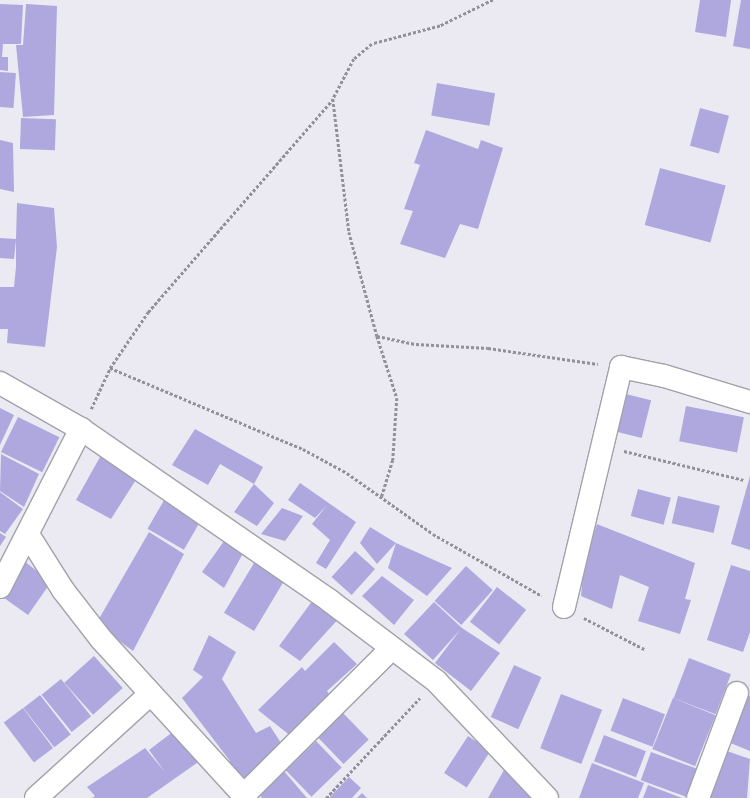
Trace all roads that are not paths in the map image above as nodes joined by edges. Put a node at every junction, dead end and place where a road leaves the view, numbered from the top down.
1 (0, 383) edge
2 (750, 402) edge
3 (81, 429) junction
4 (29, 536) junction
5 (0, 587) edge
6 (564, 607) road end
7 (391, 649) junction
8 (737, 693) dead end
9 (149, 695) junction
10 (245, 797) edge
11 (36, 798) edge
12 (547, 798) edge
13 (698, 798) edge

1 - 3 street
2 - 6 street
3 - 4 street
3 - 7 street
4 - 5 street
4 - 9 street
7 - 10 street
7 - 12 street
8 - 13 street
9 - 10 street
9 - 11 street

